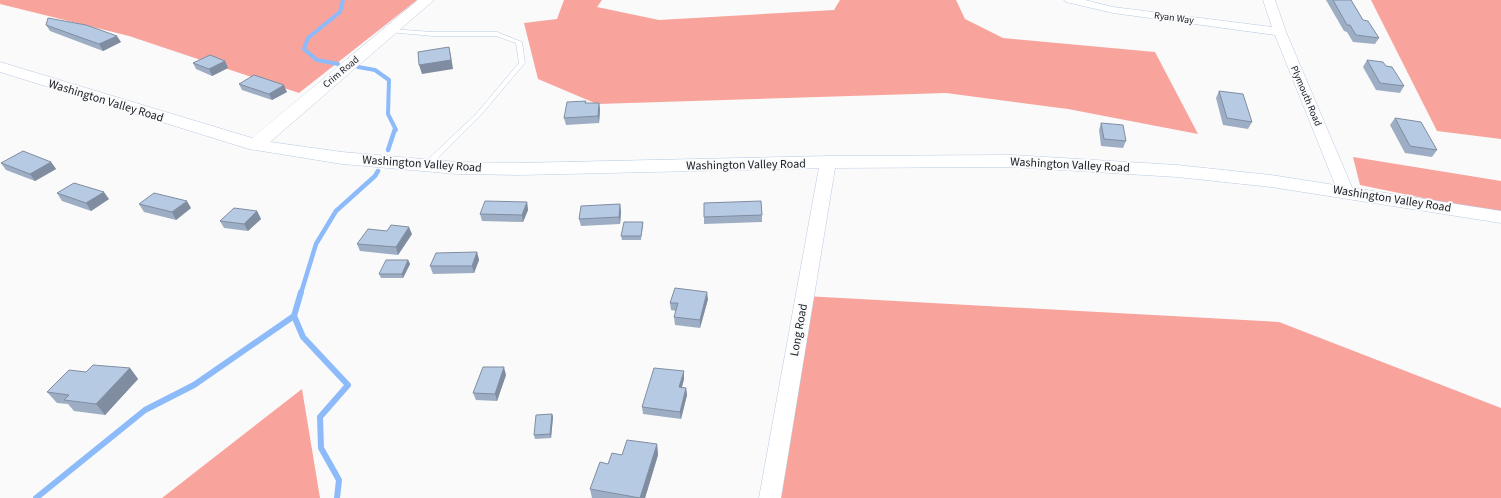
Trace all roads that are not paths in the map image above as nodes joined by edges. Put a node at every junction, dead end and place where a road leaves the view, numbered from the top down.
1 (426, 0) edge
2 (1070, 0) edge
3 (1269, 0) edge
4 (390, 31) junction
5 (1280, 32) junction
6 (0, 67) edge
7 (255, 145) junction
8 (828, 162) junction
9 (425, 166) junction
10 (1346, 192) junction
11 (1501, 217) edge
12 (770, 498) edge

1 - 4 street, Crim Road
2 - 5 street, Ryan Way
3 - 5 street, Plymouth Road
4 - 7 street, Crim Road
4 - 9 lane
5 - 10 street, Plymouth Road
6 - 7 street, Washington Valley Road
7 - 9 street, Washington Valley Road
8 - 9 street, Washington Valley Road
8 - 10 street, Washington Valley Road
8 - 12 street, Long Road
10 - 11 street, Washington Valley Road

